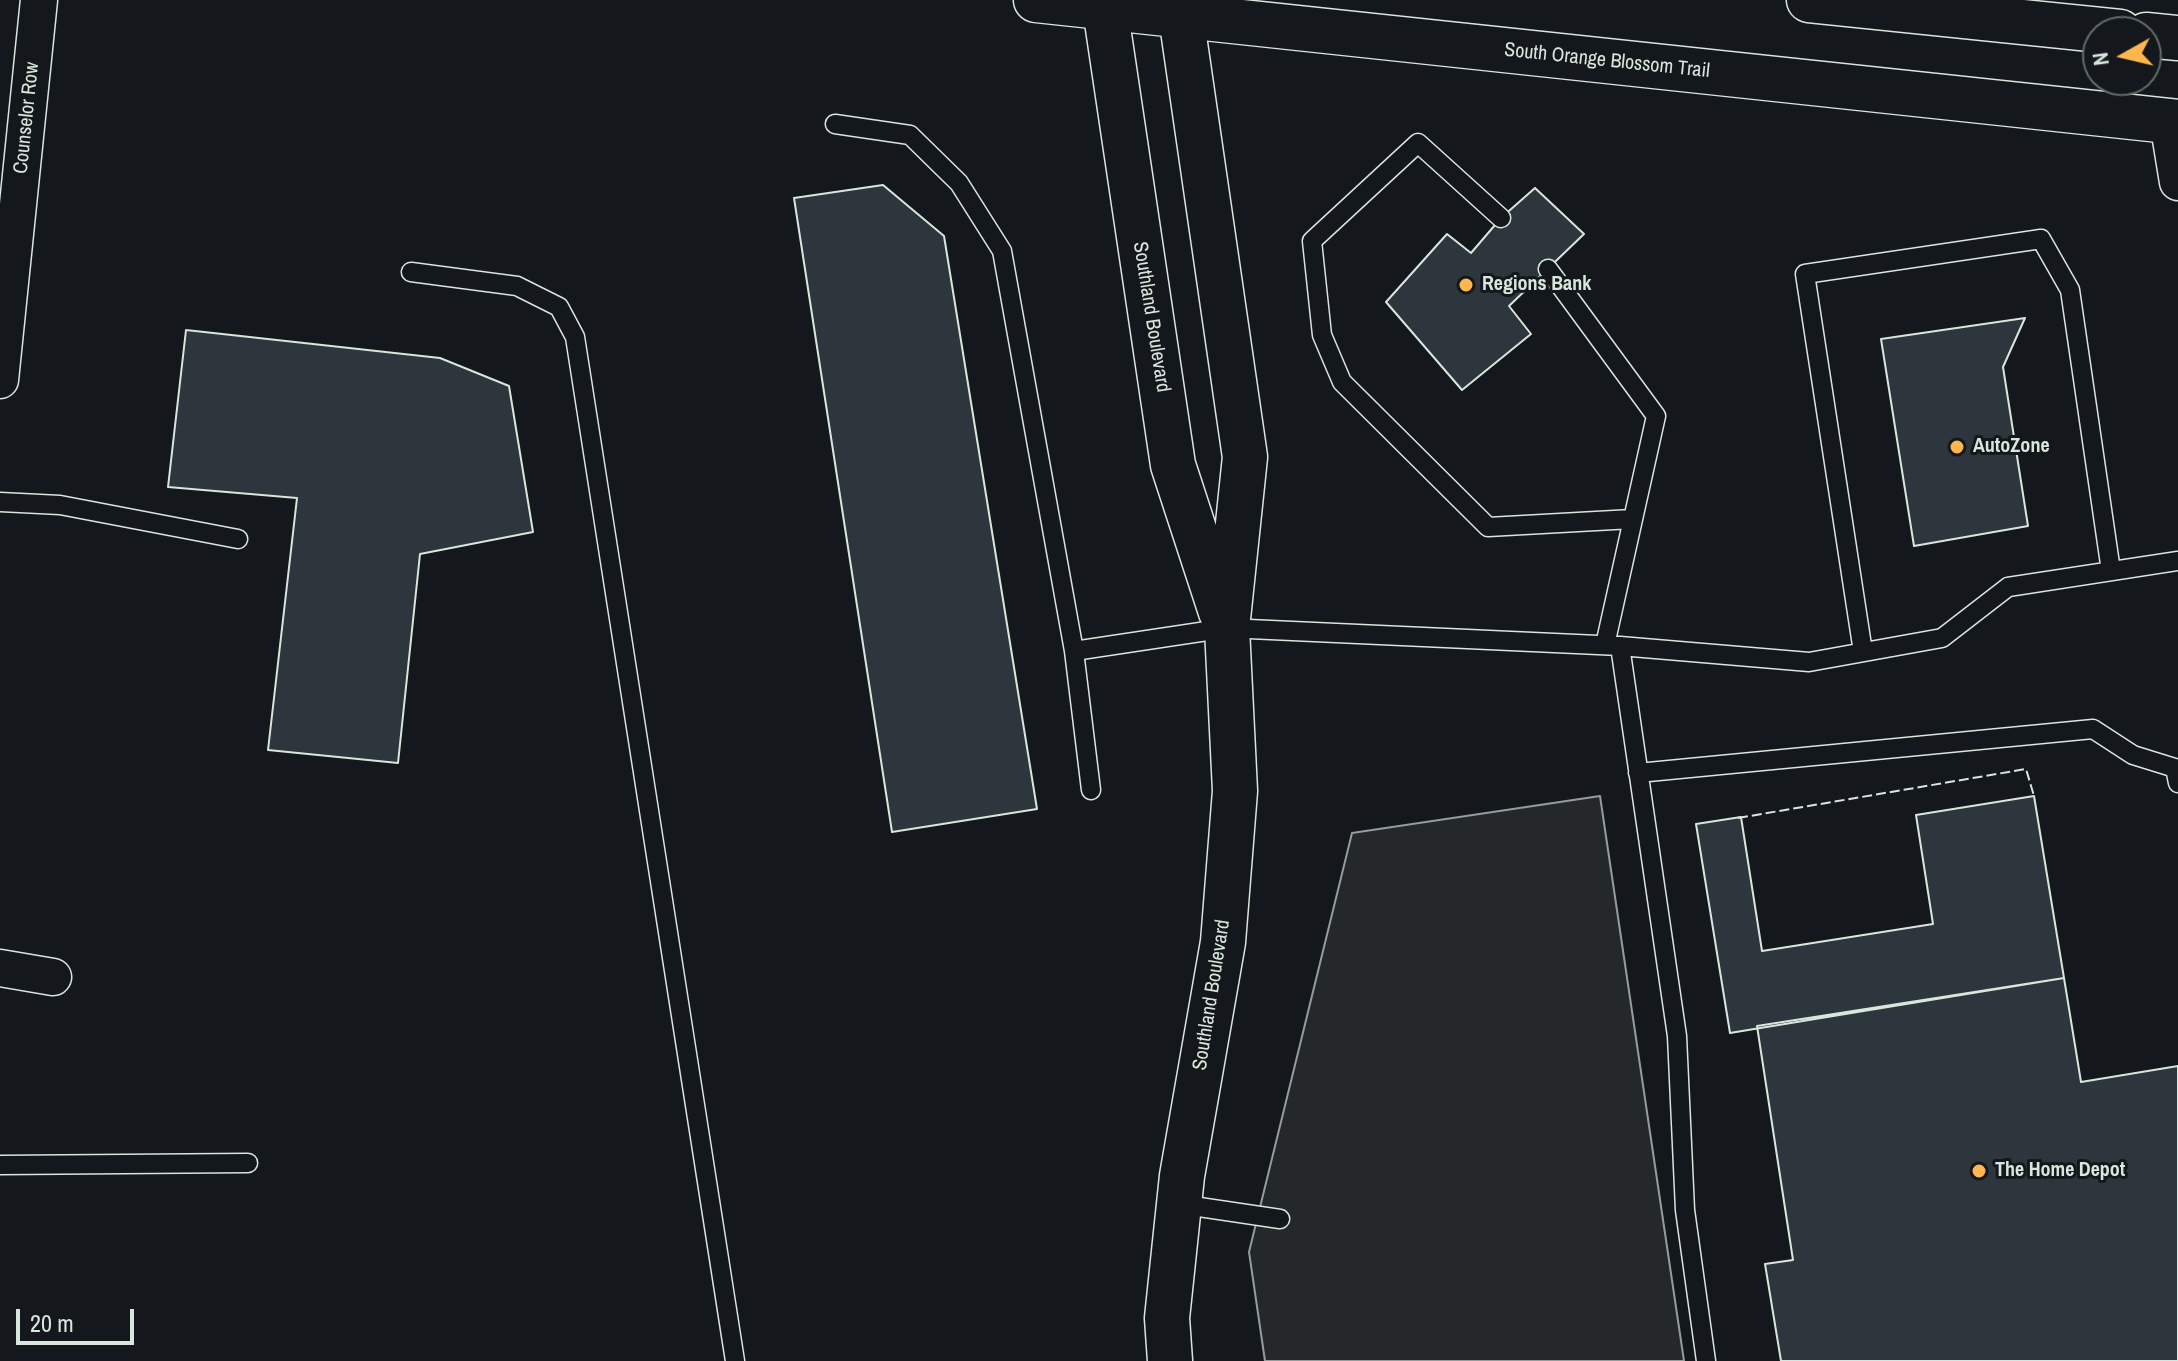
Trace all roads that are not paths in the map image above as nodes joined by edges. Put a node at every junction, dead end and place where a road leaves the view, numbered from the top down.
1 (39, 0) edge
2 (1036, 0) edge
3 (1809, 0) edge
4 (1107, 4) edge
5 (1177, 8) edge
6 (2082, 28) edge
7 (2173, 121) edge
8 (835, 124) dead end
9 (2178, 182) edge
10 (1501, 218) dead end
11 (1548, 269) dead end
12 (411, 272) dead end
13 (0, 380) edge
14 (0, 502) edge
15 (1632, 519) junction
16 (238, 539) dead end
17 (2178, 561) edge
18 (2111, 571) junction
19 (1227, 628) junction
20 (1612, 645) junction
21 (1074, 651) junction
22 (1863, 652) junction
23 (1638, 773) junction
24 (2178, 783) edge
25 (1091, 790) dead end
26 (0, 968) edge
27 (53, 977) dead end
28 (248, 1163) dead end
29 (0, 1165) edge
30 (1179, 1204) junction
31 (1280, 1219) dead end
32 (731, 1360) edge
33 (1170, 1361) edge
34 (1706, 1361) edge

1 - 13 street, Counselor Row
2 - 4 street, South Orange Blossom Trail
3 - 6 street
4 - 5 street, South Orange Blossom Trail
4 - 19 street, Southland Boulevard
5 - 7 street, South Orange Blossom Trail
5 - 19 street, Southland Boulevard
7 - 9 street
8 - 21 lane
10 - 15 lane
11 - 15 lane
12 - 32 lane
14 - 16 lane
15 - 20 lane
17 - 18 lane
18 - 22 lane
18 - 22 lane
19 - 20 lane
19 - 21 lane
19 - 30 street, Southland Boulevard
20 - 22 lane
20 - 23 lane
21 - 25 lane
23 - 24 lane
23 - 34 lane
26 - 27 street
28 - 29 lane
30 - 31 lane
30 - 33 street, Southland Boulevard

